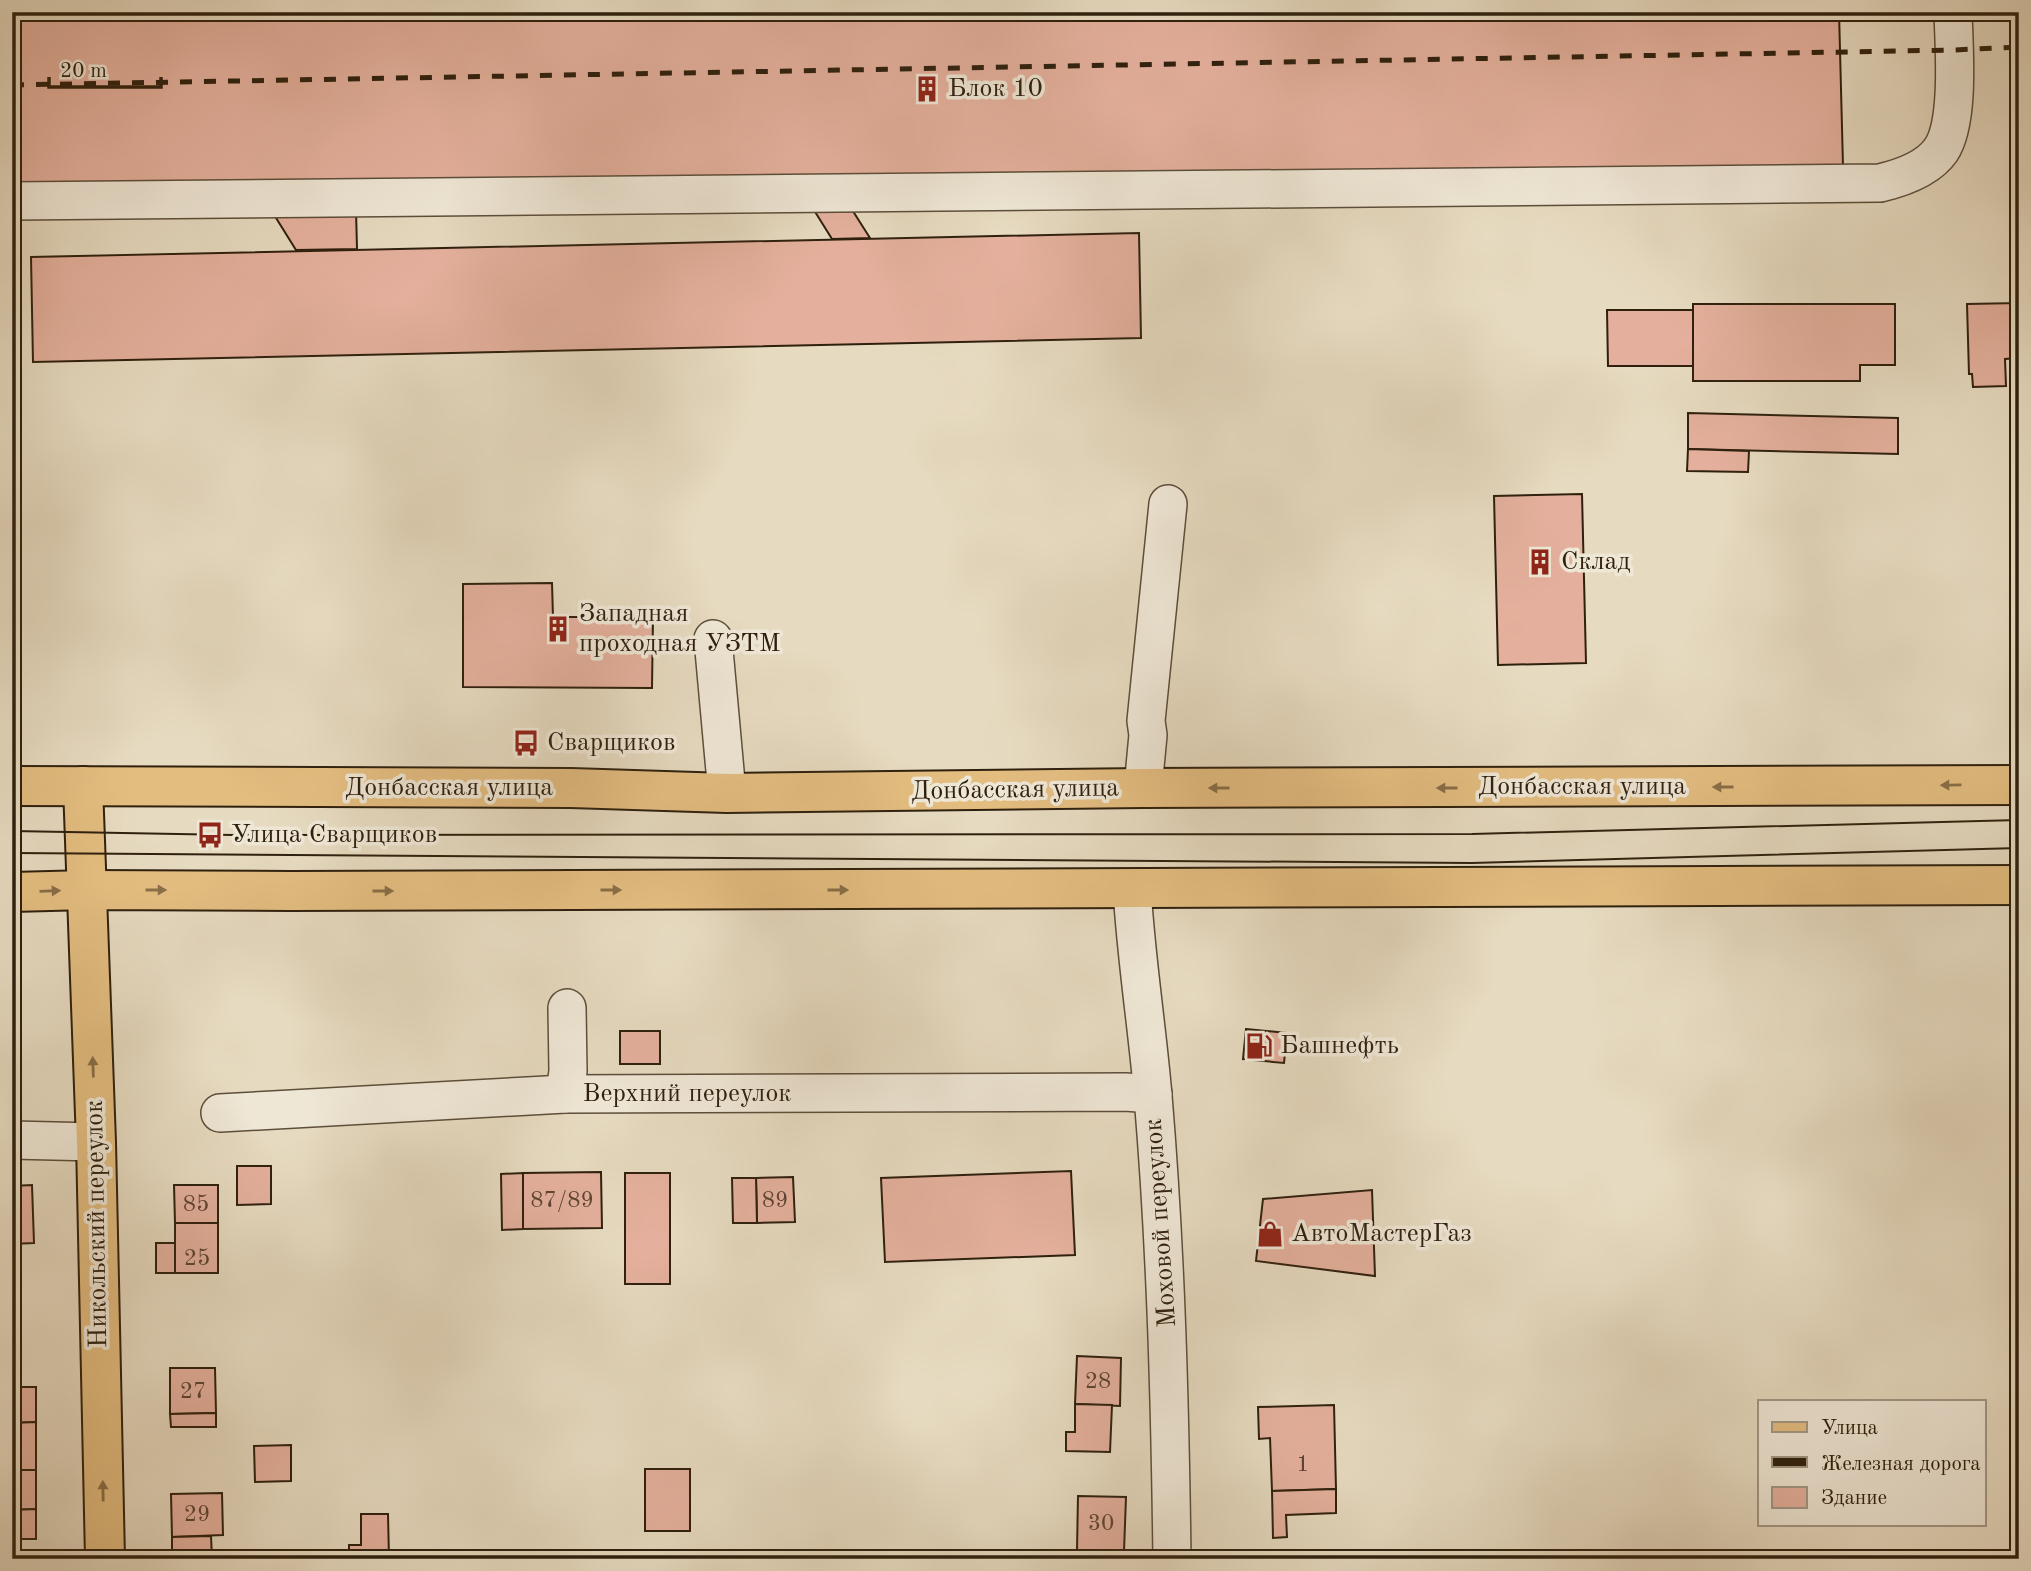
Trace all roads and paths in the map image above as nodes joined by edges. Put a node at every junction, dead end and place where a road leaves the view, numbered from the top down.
1 (1953, 12) edge
2 (12, 201) edge
3 (1168, 504) dead end
4 (713, 639) dead end
5 (2019, 785) edge
6 (12, 786) edge
7 (83, 786) junction
8 (1143, 788) junction
9 (727, 793) junction
10 (2019, 885) edge
11 (1132, 889) junction
12 (88, 890) junction
13 (12, 892) edge
14 (567, 1009) dead end
15 (565, 1094) junction
16 (1153, 1094) junction
17 (220, 1114) dead end
18 (12, 1140) edge
19 (96, 1142) junction
20 (105, 1559) edge
21 (1172, 1559) edge

1 - 2 street
3 - 8 street
4 - 9 street
5 -> 8 main road, Донбасская улица
6 - 7 main road, Донбасская улица
7 - 9 main road, Донбасская улица
7 - 12 main road, Никольский переулок
8 - 9 main road, Донбасская улица
10 - 11 main road
12 -> 11 main road
11 - 16 street, Моховой переулок
13 -> 12 main road
19 -> 12 main road, Никольский переулок
14 - 15 street
15 - 16 street, Верхний переулок
15 - 17 street, Верхний переулок
16 - 21 street, Моховой переулок
18 - 19 street
20 -> 19 main road, Никольский переулок

